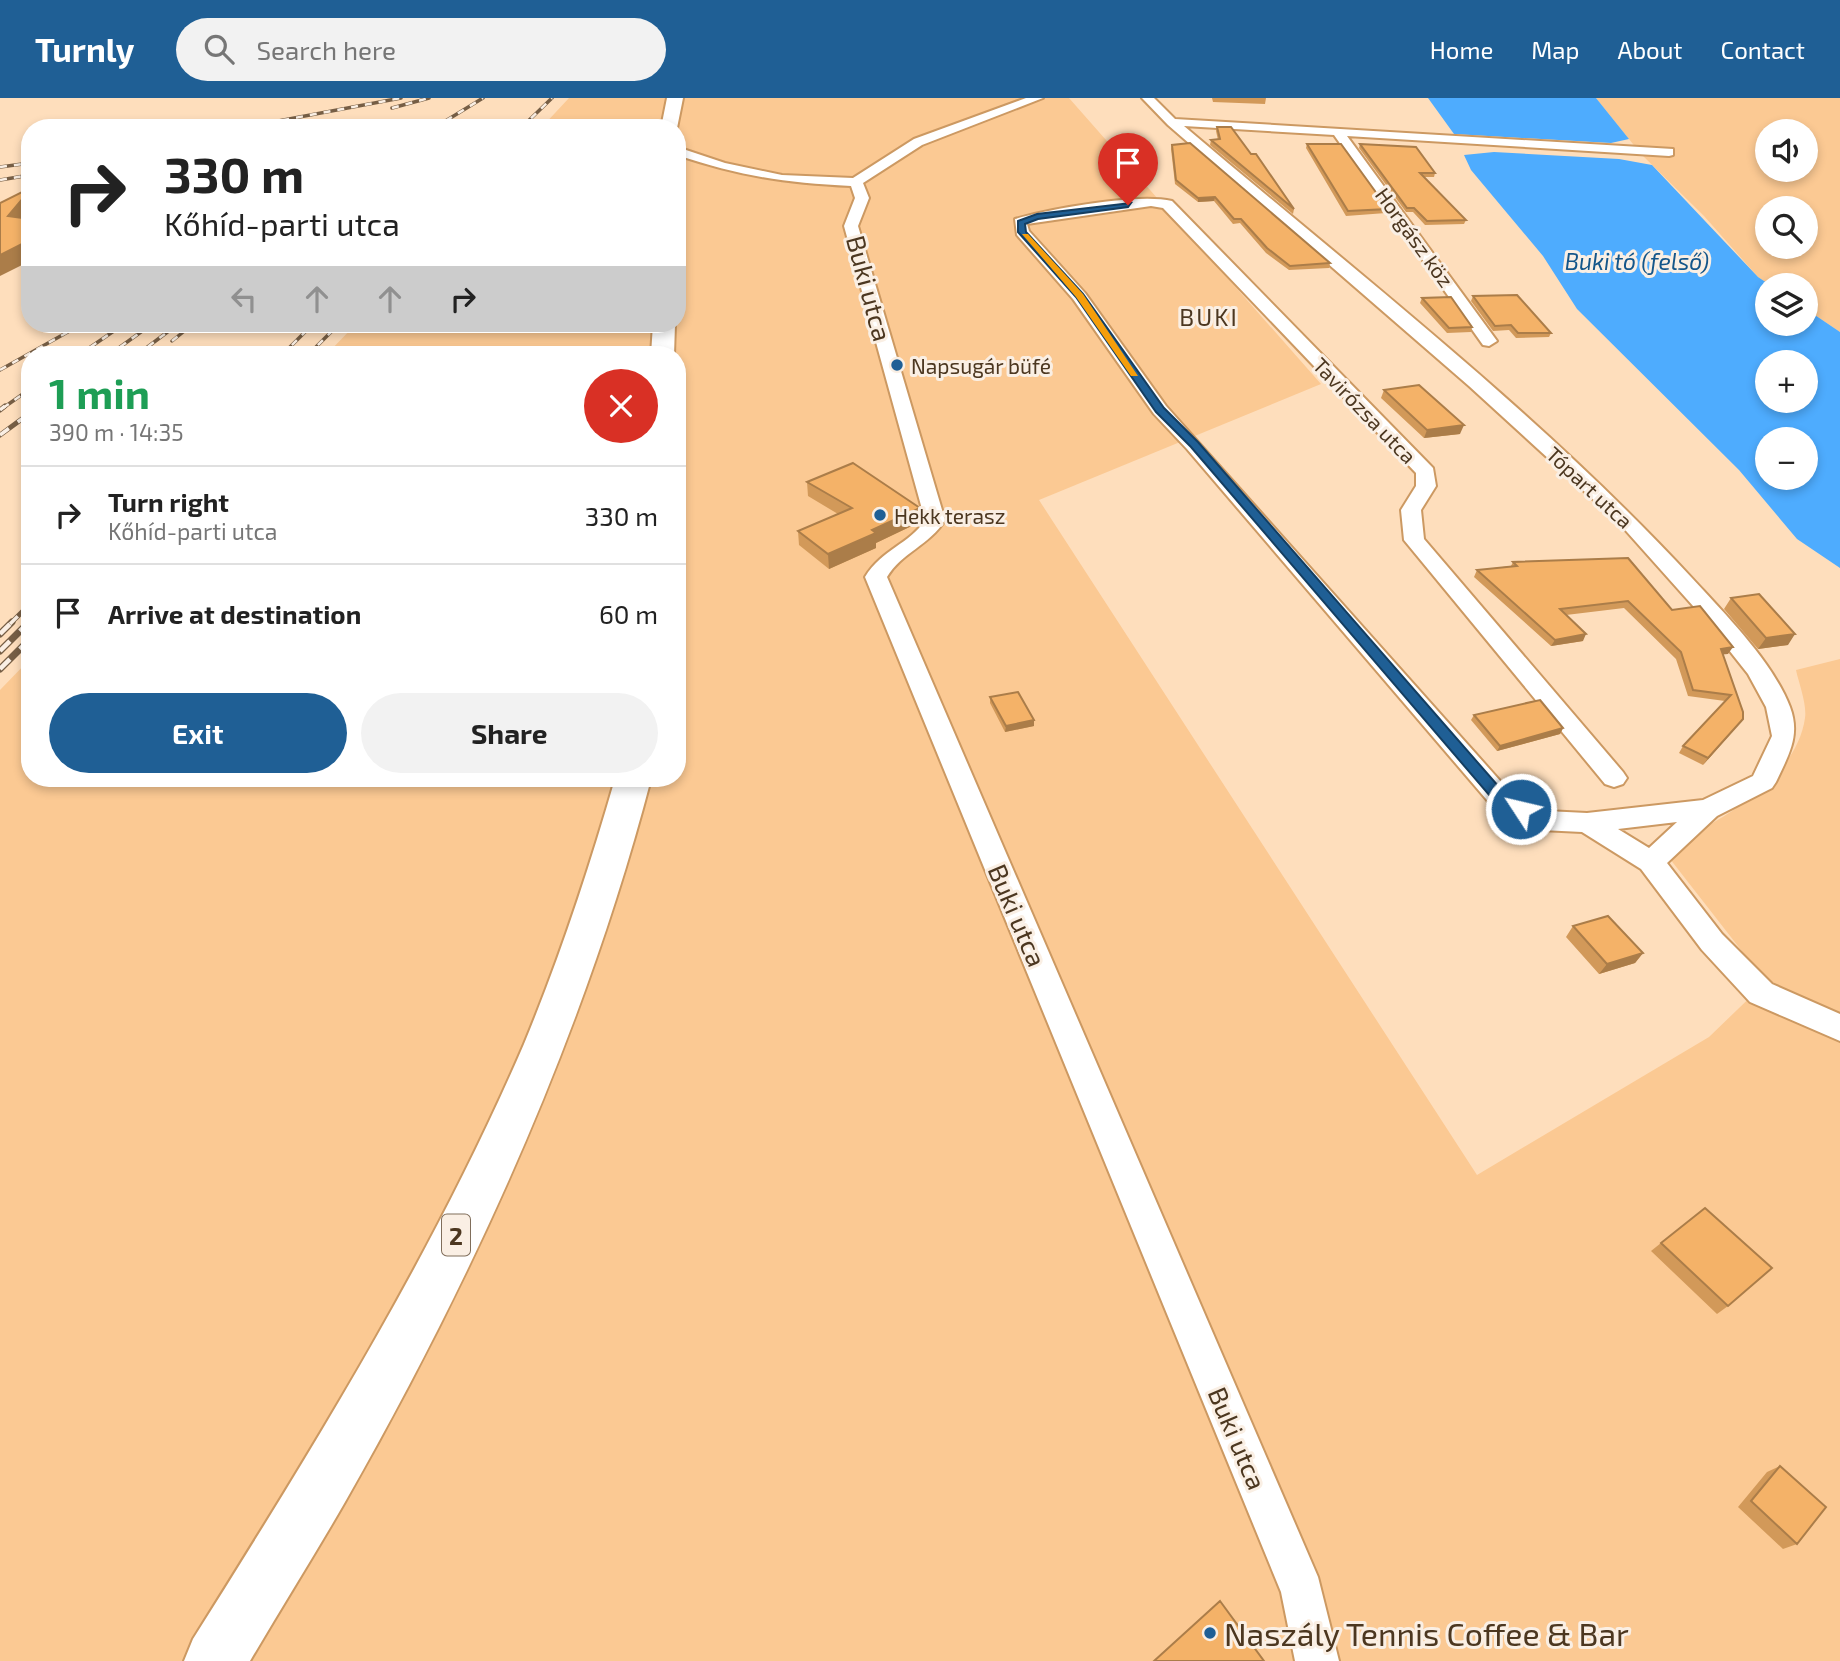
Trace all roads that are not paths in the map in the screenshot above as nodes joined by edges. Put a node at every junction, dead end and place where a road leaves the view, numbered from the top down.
1 (675, 98) edge
2 (1037, 98) edge
3 (1148, 98) edge
4 (671, 119) edge
5 (1172, 122) junction
6 (1344, 140) junction
7 (1669, 152) dead end
8 (686, 154) edge
9 (845, 182) junction
10 (1151, 202) joint
11 (1489, 341) dead end
12 (1614, 778) dead end
13 (631, 787) edge
14 (1707, 809) junction
15 (1587, 823) junction
16 (1651, 862) junction
17 (1840, 1028) edge
18 (215, 1661) edge
19 (1317, 1661) edge

1 - 4 main road
2 - 9 street
3 - 5 street, Tópart utca
5 - 6 street
5 - 14 street, Tópart utca
6 - 7 street
6 - 11 street, Horgász köz
8 - 9 street
9 - 19 street, Buki utca
10 - 12 street, Tavirózsa utca
10 - 15 street, Tópart utca
13 - 18 main road, 2
14 - 15 street, Tópart utca
14 - 16 street
15 - 16 street
16 - 17 street

